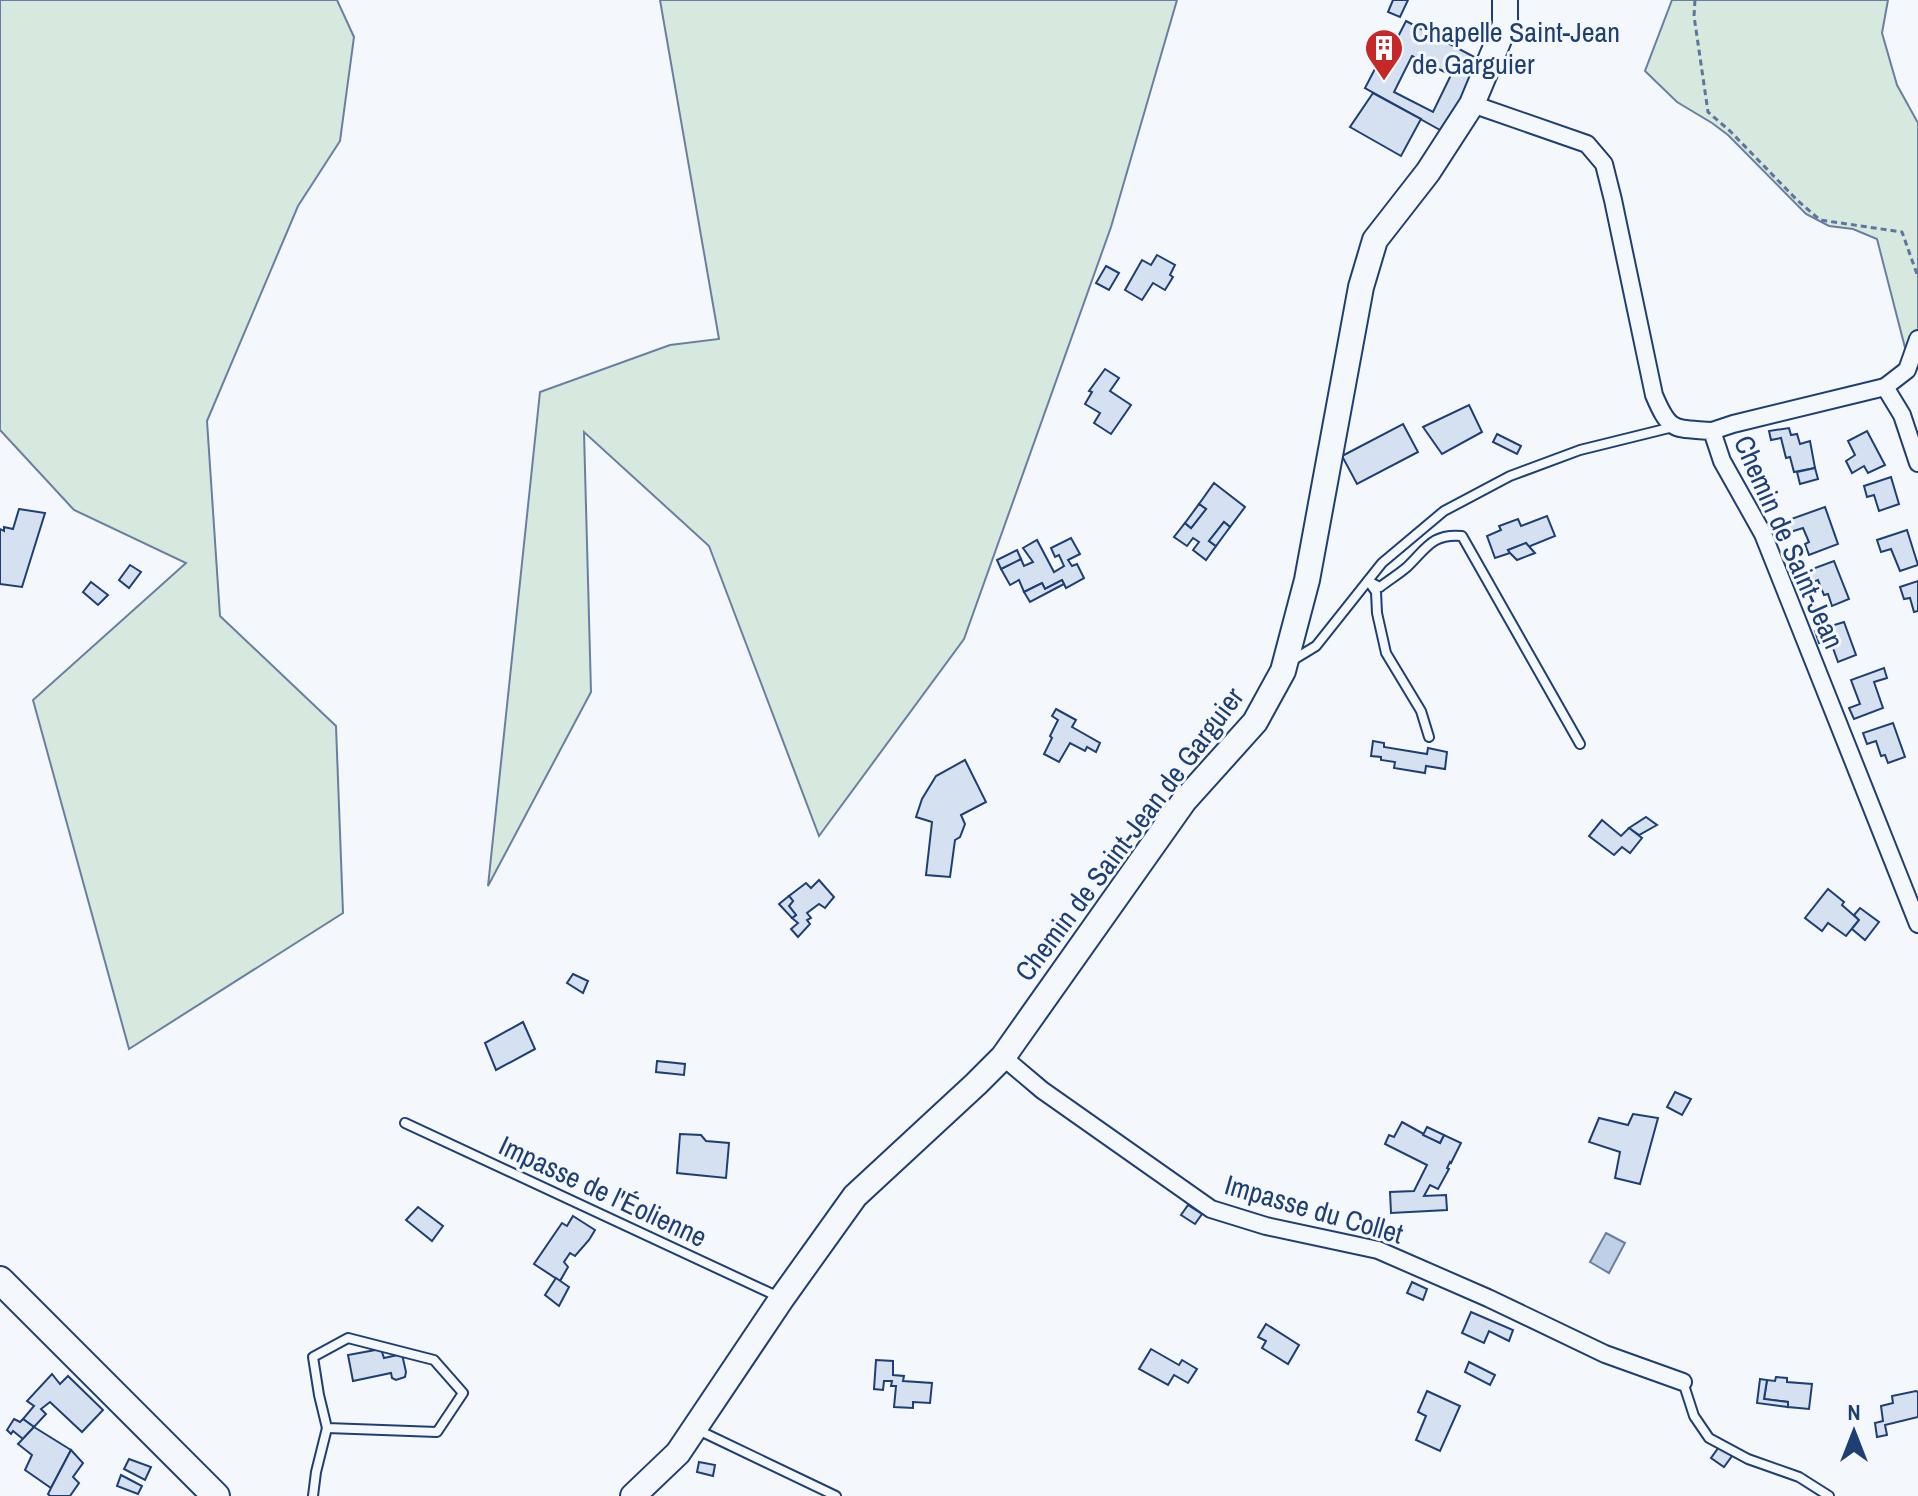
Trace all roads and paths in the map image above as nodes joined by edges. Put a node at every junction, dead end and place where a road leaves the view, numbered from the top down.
1 (1505, 0) edge
2 (1695, 0) edge
3 (1472, 104) junction
4 (1918, 277) edge
5 (1918, 339) edge
6 (1885, 387) junction
7 (1673, 427) junction
8 (1712, 431) junction
9 (1918, 463) edge
10 (1368, 581) junction
11 (1285, 665) junction
12 (1429, 737) dead end
13 (1580, 744) dead end
14 (1918, 924) edge
15 (1003, 1057) junction
16 (405, 1123) dead end
17 (0, 1280) edge
18 (782, 1298) junction
19 (1683, 1382) joint
20 (327, 1428) junction
21 (695, 1428) junction
22 (216, 1496) edge
23 (313, 1496) edge
24 (633, 1496) edge
25 (836, 1496) edge
26 (1829, 1496) edge

1 - 3 street, Chemin de Saint-Jean de Garguier
2 - 4 path
3 - 7 street
3 - 11 street, Chemin de Saint-Jean de Garguier
5 - 6 street
6 - 8 street
6 - 9 street
7 - 8 street, Chemin de Saint-Jean
7 - 10 lane
8 - 14 street, Chemin de Saint-Jean
10 - 11 lane
10 - 12 lane
10 - 13 lane
11 - 15 street, Chemin de Saint-Jean de Garguier
15 - 18 street, Chemin de Saint-Jean de Garguier
15 - 19 street, Impasse du Collet
16 - 18 lane, Impasse de l'Éolienne
17 - 22 main road
18 - 21 street, Chemin de Saint-Jean de Garguier
19 - 26 lane
20 - 20 lane
20 - 23 lane
21 - 24 street, Chemin de Saint-Jean de Garguier
21 - 25 lane

